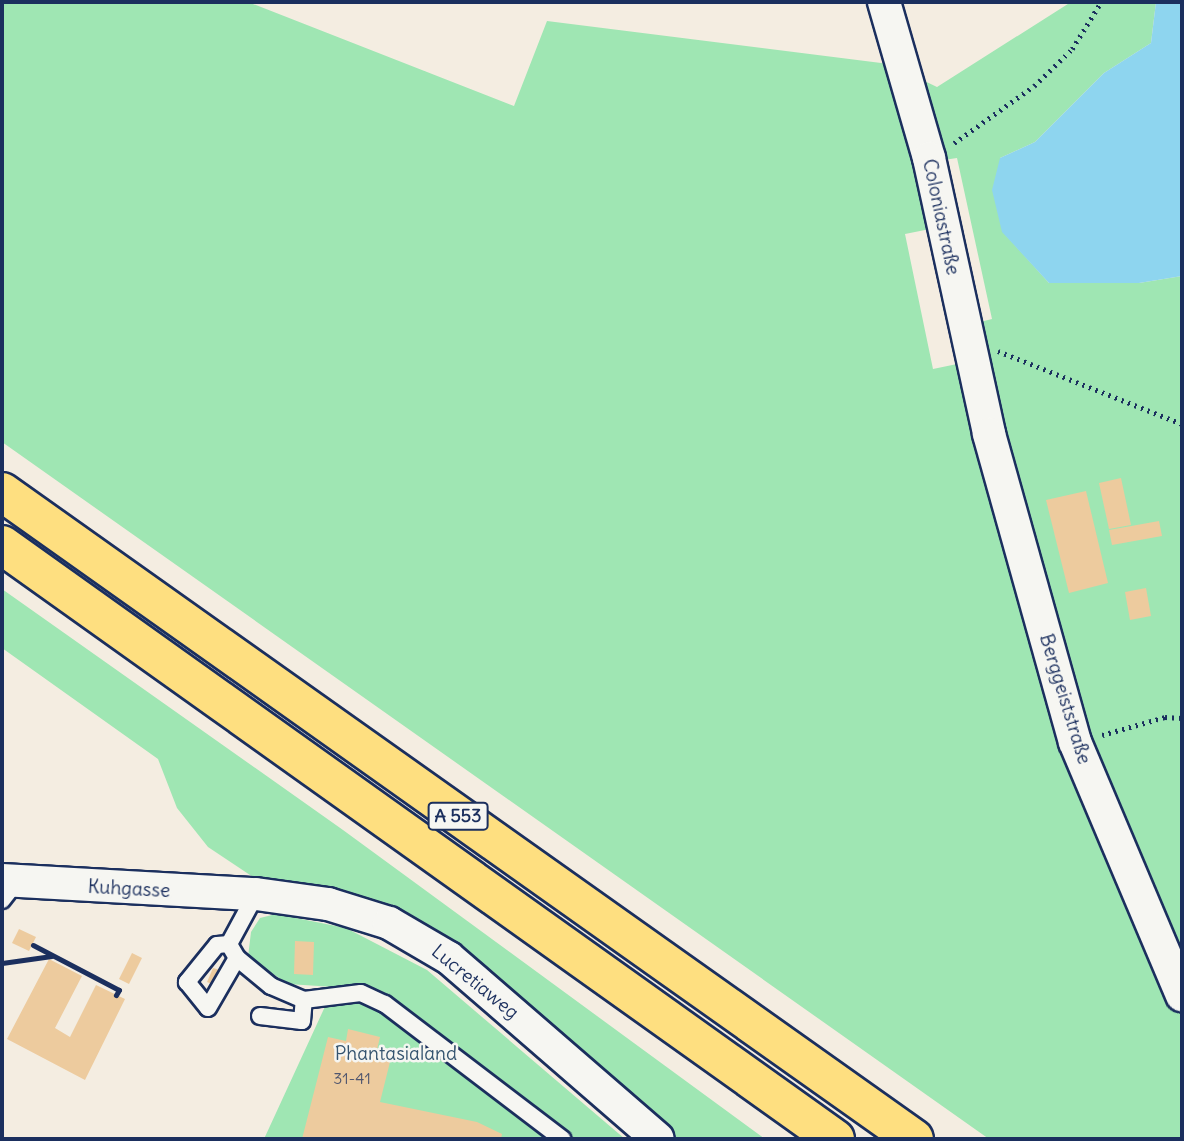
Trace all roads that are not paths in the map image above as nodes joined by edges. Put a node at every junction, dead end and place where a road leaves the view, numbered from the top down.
1 (884, 2) edge
2 (989, 434) joint
3 (2, 492) edge
4 (2, 545) edge
5 (7, 887) edge
6 (256, 894) junction
7 (1182, 995) edge
8 (304, 1000) junction
9 (260, 1016) dead end
10 (562, 1139) edge
11 (658, 1139) edge
12 (835, 1139) edge
13 (914, 1139) edge

1 - 2 street, Coloniastraße
2 - 7 street, Berggeiststraße
3 - 13 highway, A 553
4 - 12 highway, A 553
5 - 6 street, Kuhgasse
6 - 8 lane
6 - 11 street, Lucretiaweg
8 - 9 lane
8 - 10 lane

